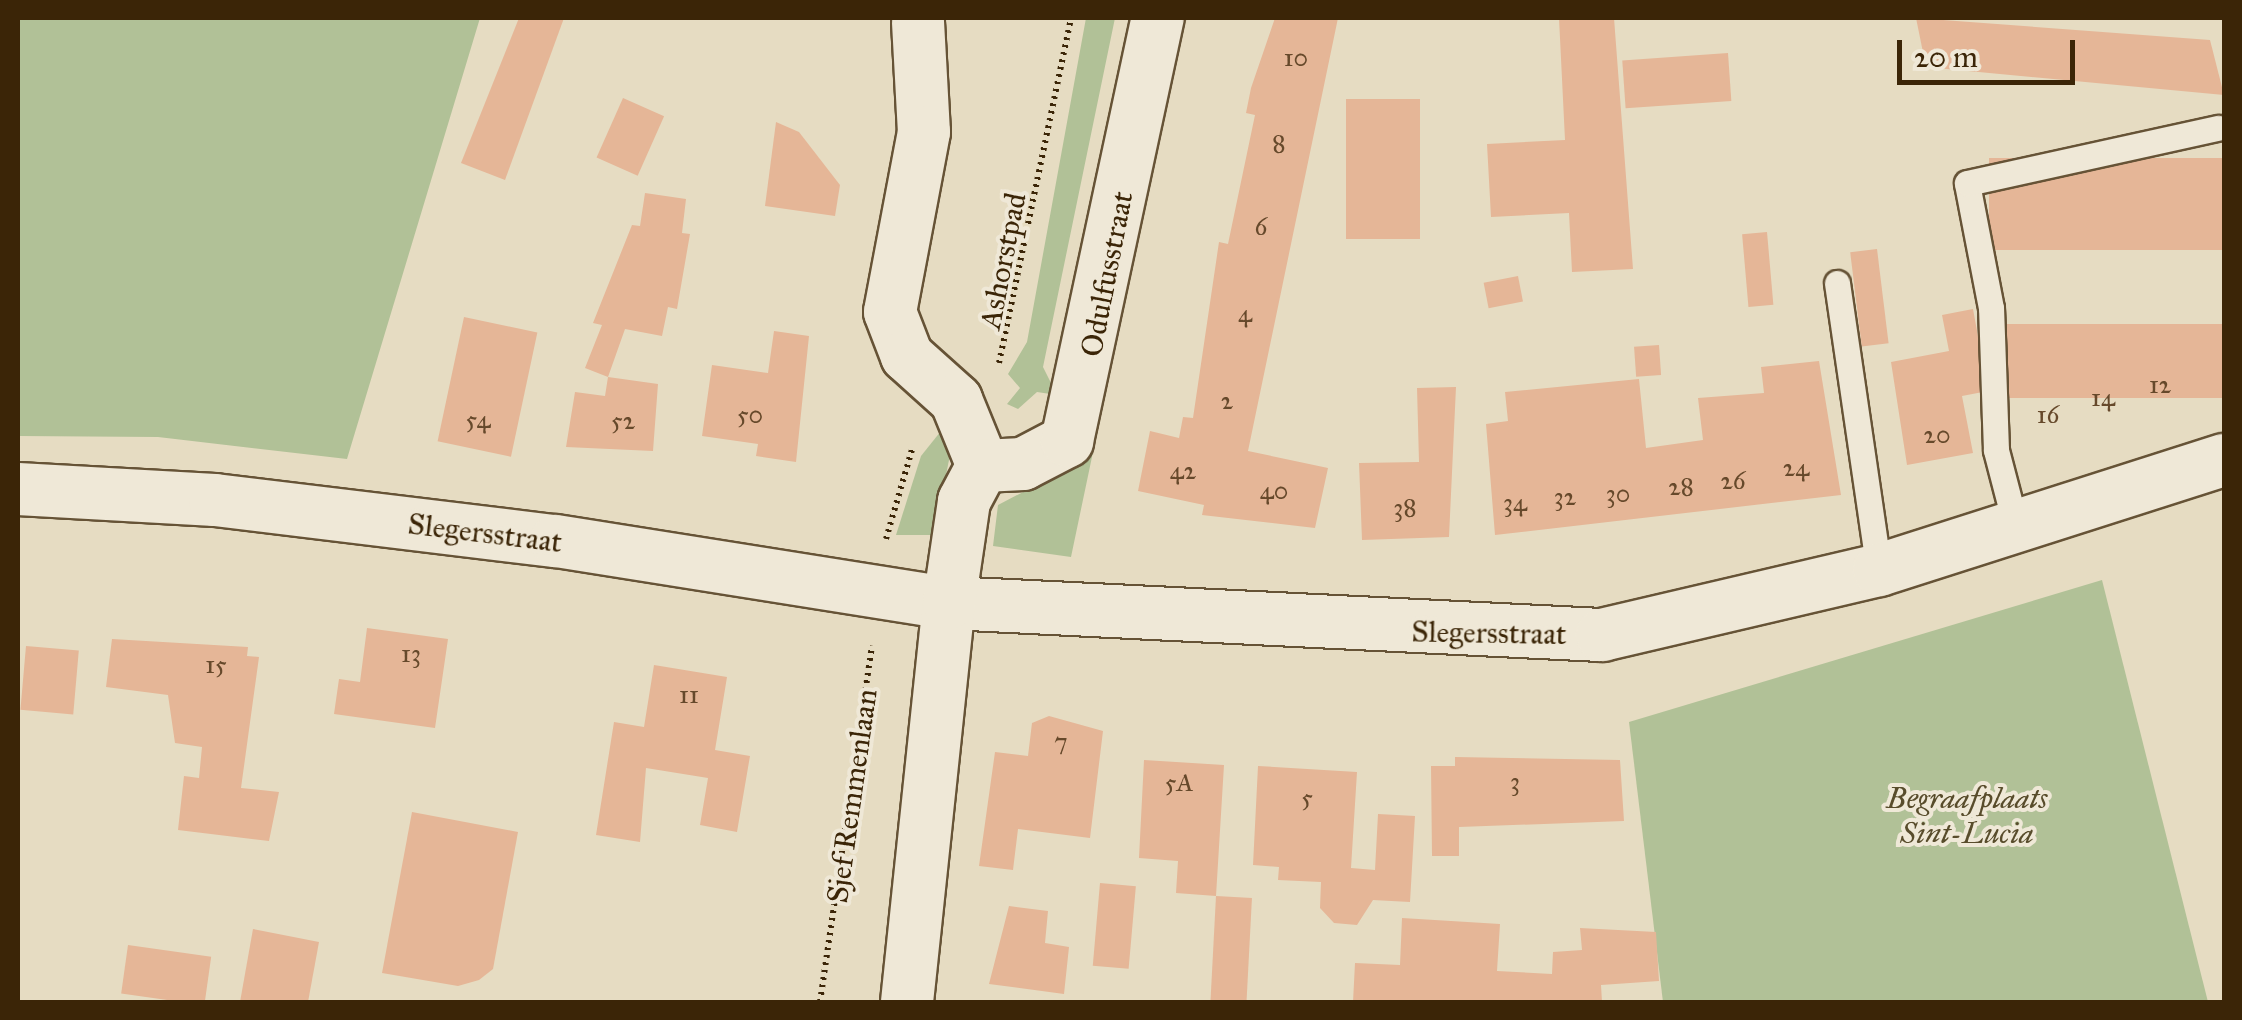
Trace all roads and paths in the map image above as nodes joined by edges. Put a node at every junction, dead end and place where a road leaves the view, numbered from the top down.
1 (1070, 18) edge
2 (1158, 18) edge
3 (909, 19) edge
4 (2218, 128) dead end
5 (1837, 283) dead end
6 (956, 400) junction
7 (2224, 460) edge
8 (983, 466) junction
9 (18, 488) edge
10 (2016, 526) junction
11 (1879, 570) junction
12 (878, 589) junction
13 (949, 603) junction
14 (820, 1002) edge
15 (907, 1002) edge

1 - 6 path, Ashorstpad
2 - 8 street, Odulfusstraat
3 - 6 street
4 - 10 lane
5 - 11 lane
6 - 8 street
6 - 12 path, Ashorstpad
7 - 10 street, Slegersstraat
8 - 13 street
9 - 12 street, Slegersstraat
10 - 11 street, Slegersstraat
11 - 13 street, Slegersstraat
12 - 13 street, Slegersstraat
12 - 14 path, Sjef Remmenlaan
13 - 15 street

